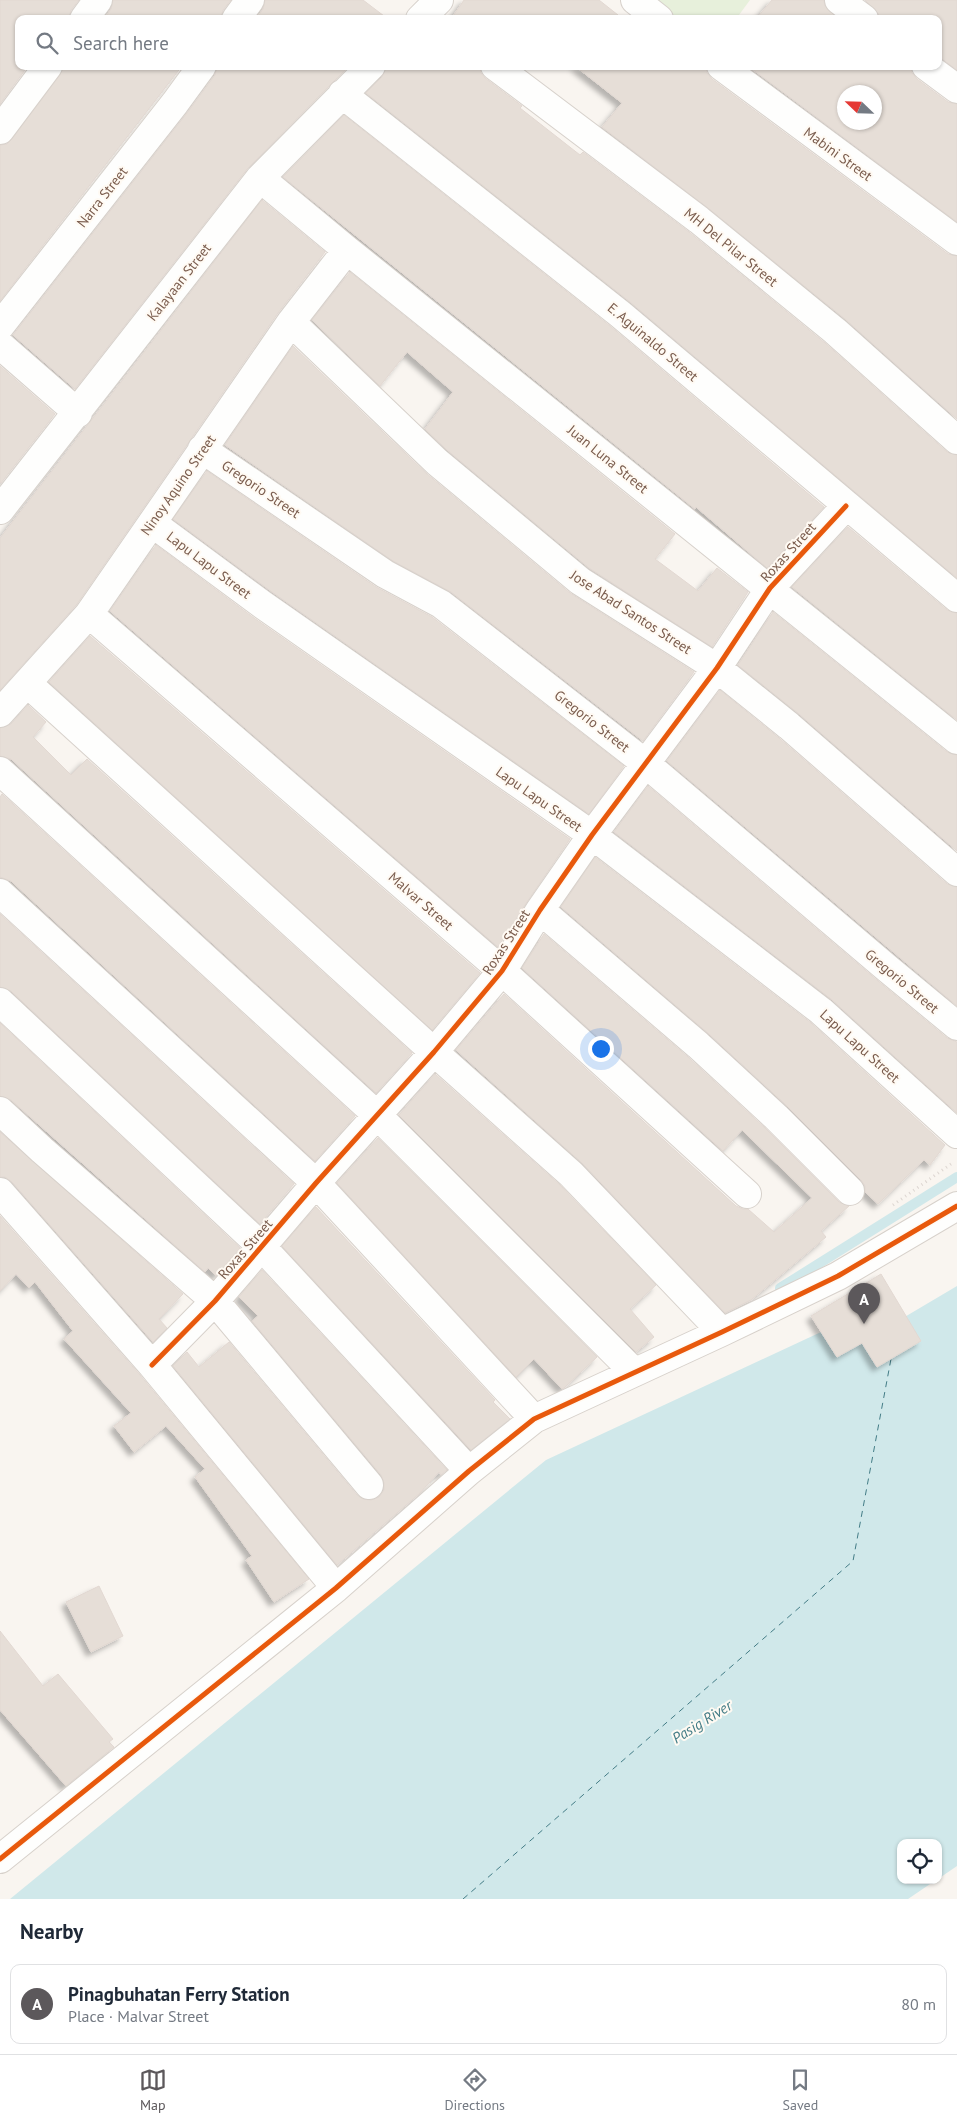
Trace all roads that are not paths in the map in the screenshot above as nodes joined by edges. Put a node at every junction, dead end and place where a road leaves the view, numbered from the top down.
1 (98, 0) edge
2 (250, 0) edge
3 (635, 0) edge
4 (839, 0) edge
5 (87, 15) edge
6 (239, 15) edge
7 (654, 15) edge
8 (859, 15) edge
9 (45, 70) edge
10 (199, 70) edge
11 (367, 70) edge
12 (500, 70) edge
13 (726, 70) edge
14 (931, 70) edge
15 (957, 89) edge
16 (342, 94) junction
17 (0, 130) edge
18 (260, 178) junction
19 (957, 241) edge
20 (347, 250) junction
21 (291, 322) junction
22 (0, 326) edge
23 (0, 345) edge
24 (78, 413) junction
25 (957, 440) edge
26 (202, 449) junction
27 (846, 506) junction
28 (0, 510) edge
29 (152, 523) junction
30 (770, 588) junction
31 (957, 598) edge
32 (89, 614) junction
33 (717, 668) junction
34 (28, 683) junction
35 (0, 713) edge
36 (957, 740) edge
37 (645, 763) junction
38 (0, 771) edge
39 (592, 835) junction
40 (957, 872) edge
41 (0, 893) edge
42 (540, 910) junction
43 (502, 971) junction
44 (0, 1002) edge
45 (957, 1026) edge
46 (434, 1052) junction
47 (0, 1111) edge
48 (377, 1115) junction
49 (957, 1134) edge
50 (316, 1183) junction
51 (850, 1191) dead end
52 (0, 1192) edge
53 (747, 1194) dead end
54 (957, 1206) edge
55 (262, 1246) junction
56 (215, 1301) junction
57 (722, 1332) junction
58 (152, 1365) junction
59 (634, 1372) junction
60 (534, 1419) junction
61 (469, 1471) junction
62 (368, 1485) dead end
63 (336, 1588) junction
64 (0, 1859) edge

1 - 5 street
2 - 6 street
3 - 7 street
4 - 8 street
9 - 17 street
10 - 22 street, Narra Street
11 - 16 street, Kalayaan Street
12 - 25 street, MH Del Pilar Street
13 - 19 street, Mabini Street
14 - 15 street
16 - 18 street, Kalayaan Street
16 - 27 street, E. Aguinaldo Street
18 - 20 street, Juan Luna Street
18 - 24 street, Kalayaan Street
20 - 21 street, Ninoy Aquino Street
20 - 30 street, Juan Luna Street
21 - 26 street, Ninoy Aquino Street
21 - 33 street, Jose Abad Santos Street
23 - 24 street
24 - 28 street, Kalayaan Street
26 - 29 street, Ninoy Aquino Street
26 - 37 street, Gregorio Street
27 - 30 street, Roxas Street
27 - 31 street, E. Aguinaldo Street
29 - 32 street, Ninoy Aquino Street
29 - 39 street, Lapu Lapu Street
30 - 33 street, Roxas Street
30 - 36 street, Juan Luna Street
32 - 34 street, Ninoy Aquino Street
32 - 43 street, Malvar Street
33 - 37 street, Roxas Street
33 - 40 street, Jose Abad Santos Street
34 - 35 street, Ninoy Aquino Street
34 - 46 street
37 - 39 street, Roxas Street
37 - 45 street, Gregorio Street
38 - 48 street
39 - 42 street, Roxas Street
39 - 49 street, Lapu Lapu Street
41 - 50 street
42 - 43 street, Roxas Street
42 - 51 street
43 - 46 street, Roxas Street
43 - 53 street, Malvar Street
44 - 55 street
46 - 48 street, Roxas Street
46 - 57 street
47 - 56 street
48 - 50 street, Roxas Street
48 - 59 street
50 - 55 street, Roxas Street
50 - 60 street
52 - 58 street
54 - 57 street
55 - 56 street, Roxas Street
55 - 61 street
56 - 58 street, Roxas Street
56 - 62 street
57 - 59 street
58 - 63 street
59 - 60 street
60 - 61 street
61 - 63 street
63 - 64 street

